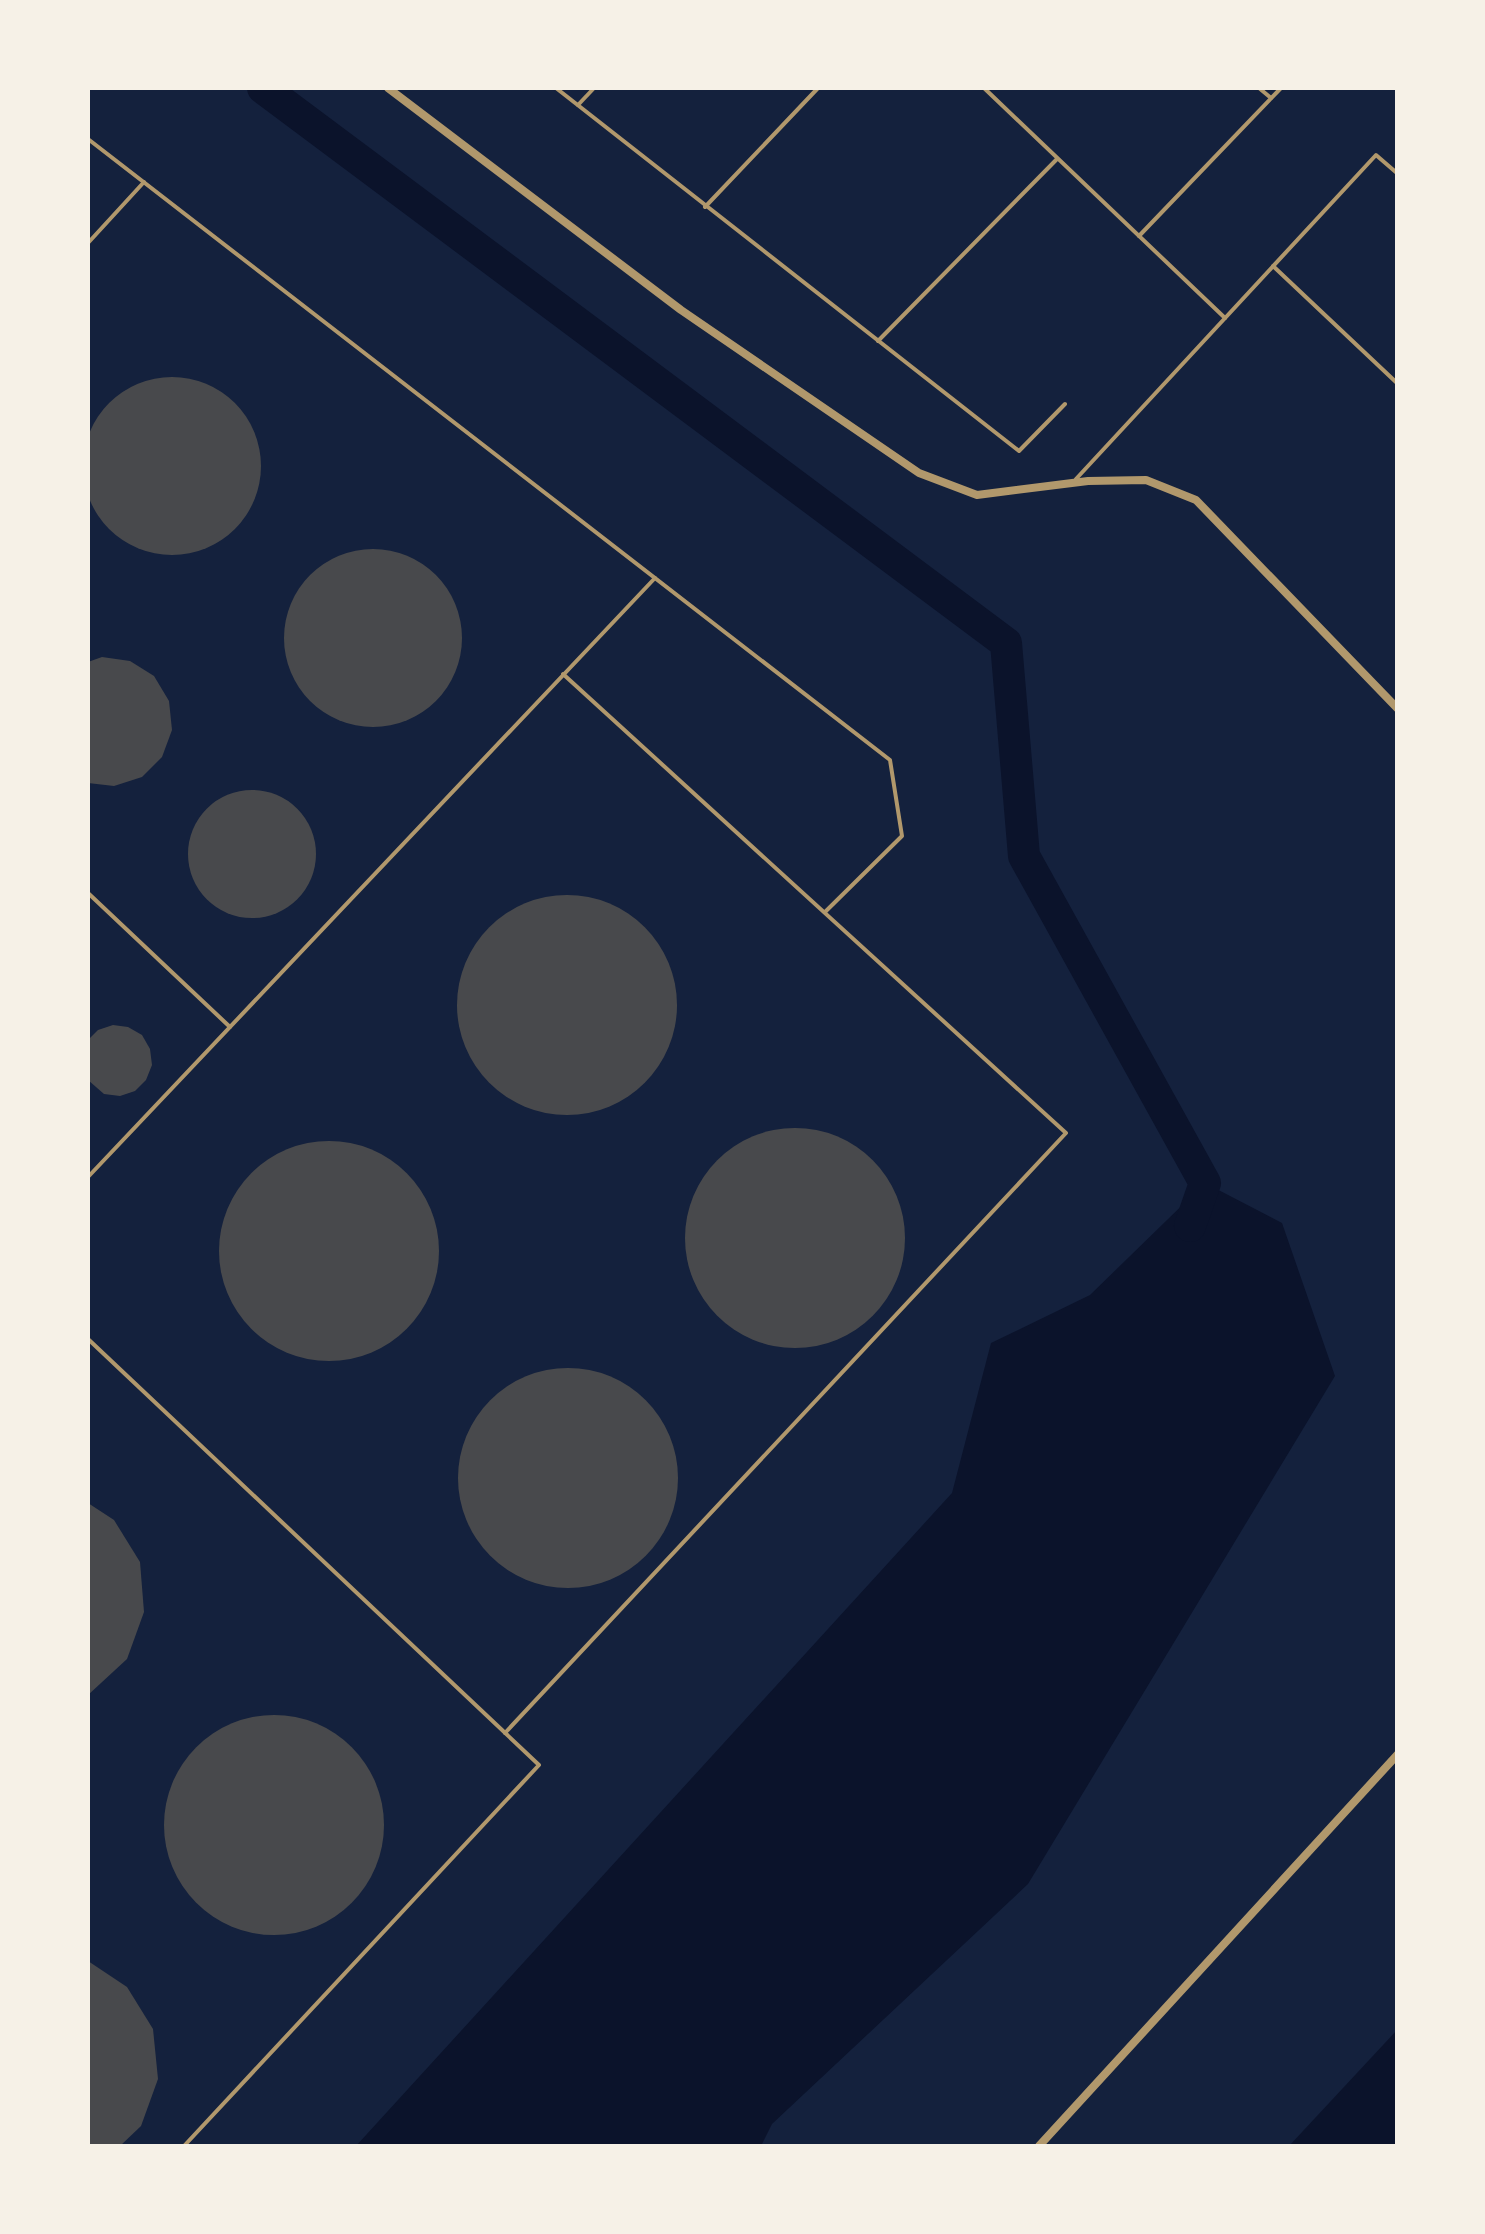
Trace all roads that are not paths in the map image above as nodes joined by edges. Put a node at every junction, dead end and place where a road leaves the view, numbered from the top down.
1 (388, 88) edge
2 (556, 88) edge
3 (594, 88) edge
4 (818, 88) edge
5 (985, 88) edge
6 (1260, 88) edge
7 (1280, 88) edge
8 (1271, 98) junction
9 (578, 105) junction
10 (88, 139) edge
11 (1058, 158) junction
12 (1398, 174) edge
13 (144, 182) junction
14 (705, 207) junction
15 (1139, 236) junction
16 (88, 244) edge
17 (1273, 266) junction
18 (1225, 318) junction
19 (878, 342) junction
20 (1398, 384) edge
21 (1064, 404) dead end
22 (1073, 483) junction
23 (655, 578) junction
24 (564, 674) junction
25 (1398, 709) edge
26 (88, 893) edge
27 (824, 913) junction
28 (230, 1027) junction
29 (88, 1177) edge
30 (88, 1339) edge
31 (505, 1733) junction
32 (1398, 1754) edge
33 (184, 2146) edge
34 (1039, 2146) edge

1 - 22 street
2 - 9 lane
3 - 9 lane
4 - 14 lane
5 - 11 lane
6 - 8 lane
7 - 8 lane
8 - 15 lane
9 - 14 lane
10 - 13 lane
11 - 15 lane
11 - 19 lane
12 - 17 lane
13 - 16 lane
13 - 23 lane
14 - 19 lane
15 - 18 lane
17 - 18 lane
17 - 20 lane
18 - 22 lane
19 - 21 lane
22 - 25 street
23 - 24 lane
23 - 27 lane
24 - 27 lane
24 - 28 lane
26 - 28 lane
27 - 31 lane
28 - 29 lane
30 - 31 lane
31 - 33 lane
32 - 34 street

